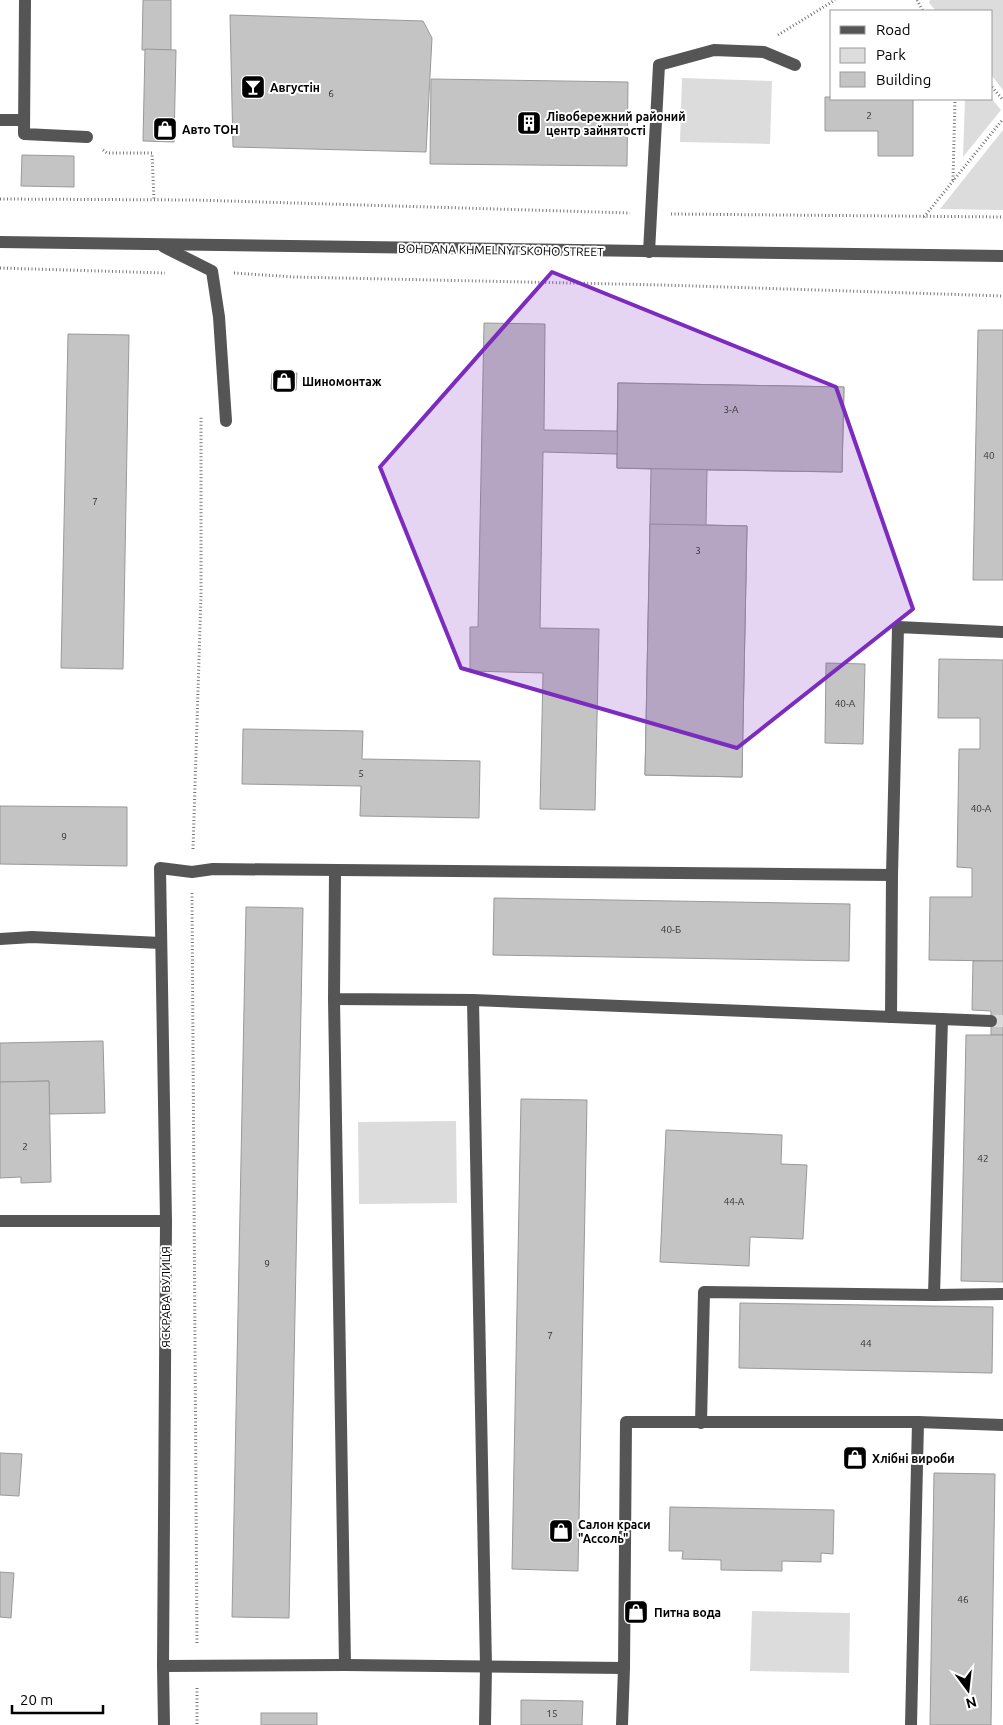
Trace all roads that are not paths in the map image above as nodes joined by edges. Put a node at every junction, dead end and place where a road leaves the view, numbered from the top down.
1 (25, 0) edge
2 (795, 65) dead end
3 (0, 120) edge
4 (24, 120) junction
5 (87, 137) dead end
6 (0, 242) edge
7 (159, 245) junction
8 (649, 252) junction
9 (1003, 256) edge
10 (226, 421) dead end
11 (1003, 632) edge
12 (335, 871) junction
13 (892, 875) junction
14 (0, 939) edge
15 (161, 943) junction
16 (334, 999) junction
17 (473, 1000) junction
18 (891, 1017) junction
19 (942, 1019) junction
20 (992, 1021) tunnel mouth
21 (0, 1221) edge
22 (166, 1221) junction
23 (1003, 1294) edge
24 (934, 1295) junction
25 (918, 1422) junction
26 (701, 1423) junction
27 (1003, 1425) edge
28 (345, 1665) junction
29 (163, 1666) junction
30 (486, 1667) junction
31 (624, 1668) junction
32 (164, 1725) edge
33 (486, 1725) edge
34 (622, 1725) edge
35 (911, 1725) edge

1 - 4 street
2 - 8 street
3 - 4 street
4 - 5 street
6 - 7 street, BOHDANA KHMELNYTSKOHO STREET
7 - 8 street, BOHDANA KHMELNYTSKOHO STREET
7 - 10 street
8 - 9 street, BOHDANA KHMELNYTSKOHO STREET
11 - 13 street
12 - 13 street
12 - 15 street, ЯСКРАВА ВУЛИЦЯ
12 - 16 street
13 - 18 street
14 - 15 street
15 - 22 street, ЯСКРАВА ВУЛИЦЯ
16 - 17 street
16 - 28 street
17 - 18 street
17 - 30 street
18 - 19 street
19 - 20 street
19 - 24 street
21 - 22 street
22 - 29 street, ЯСКРАВА ВУЛИЦЯ
23 - 24 street
24 - 26 street
25 - 26 street
25 - 27 street
25 - 35 street
26 - 31 street
28 - 29 street
28 - 30 street
29 - 32 street, ЯСКРАВА ВУЛИЦЯ
30 - 31 street
30 - 33 street
31 - 34 street

